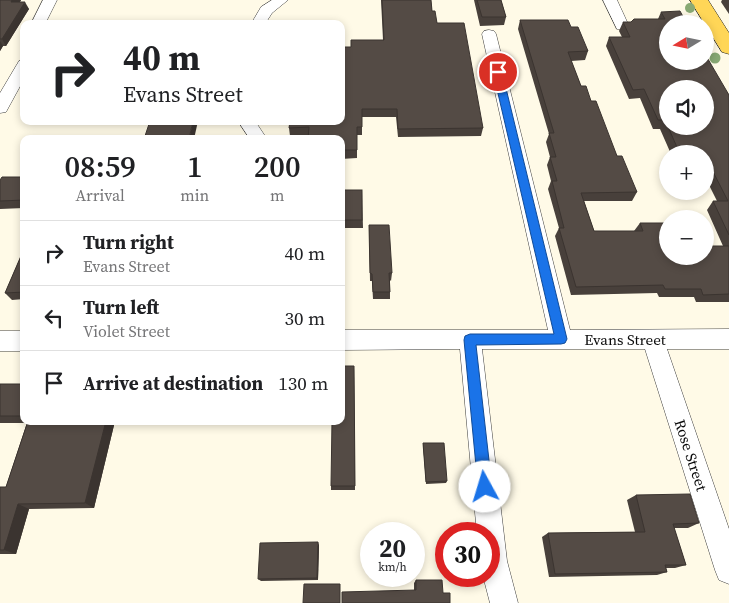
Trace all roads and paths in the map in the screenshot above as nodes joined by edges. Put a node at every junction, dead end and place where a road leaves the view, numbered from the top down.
1 (50, 0) edge
2 (64, 0) edge
3 (281, 0) edge
4 (610, 0) edge
5 (699, 0) edge
6 (40, 20) edge
7 (54, 20) edge
8 (260, 20) edge
9 (622, 26) edge
10 (488, 34) dead end
11 (729, 48) edge
12 (20, 71) edge
13 (0, 108) edge
14 (561, 339) junction
15 (653, 339) junction
16 (729, 339) edge
17 (345, 340) edge
18 (470, 340) junction
19 (0, 341) edge
20 (20, 341) edge
21 (729, 570) edge
22 (504, 603) edge

1 - 6 street
2 - 7 street
3 - 8 street
4 - 9 street
5 - 11 main road
10 - 14 street
12 - 13 street
14 - 15 street, Evans Street
14 - 18 street, Evans Street
15 - 16 street, Evans Street
15 - 21 street, Rose Street
17 - 18 street, Evans Street
18 - 22 street
19 - 20 street

